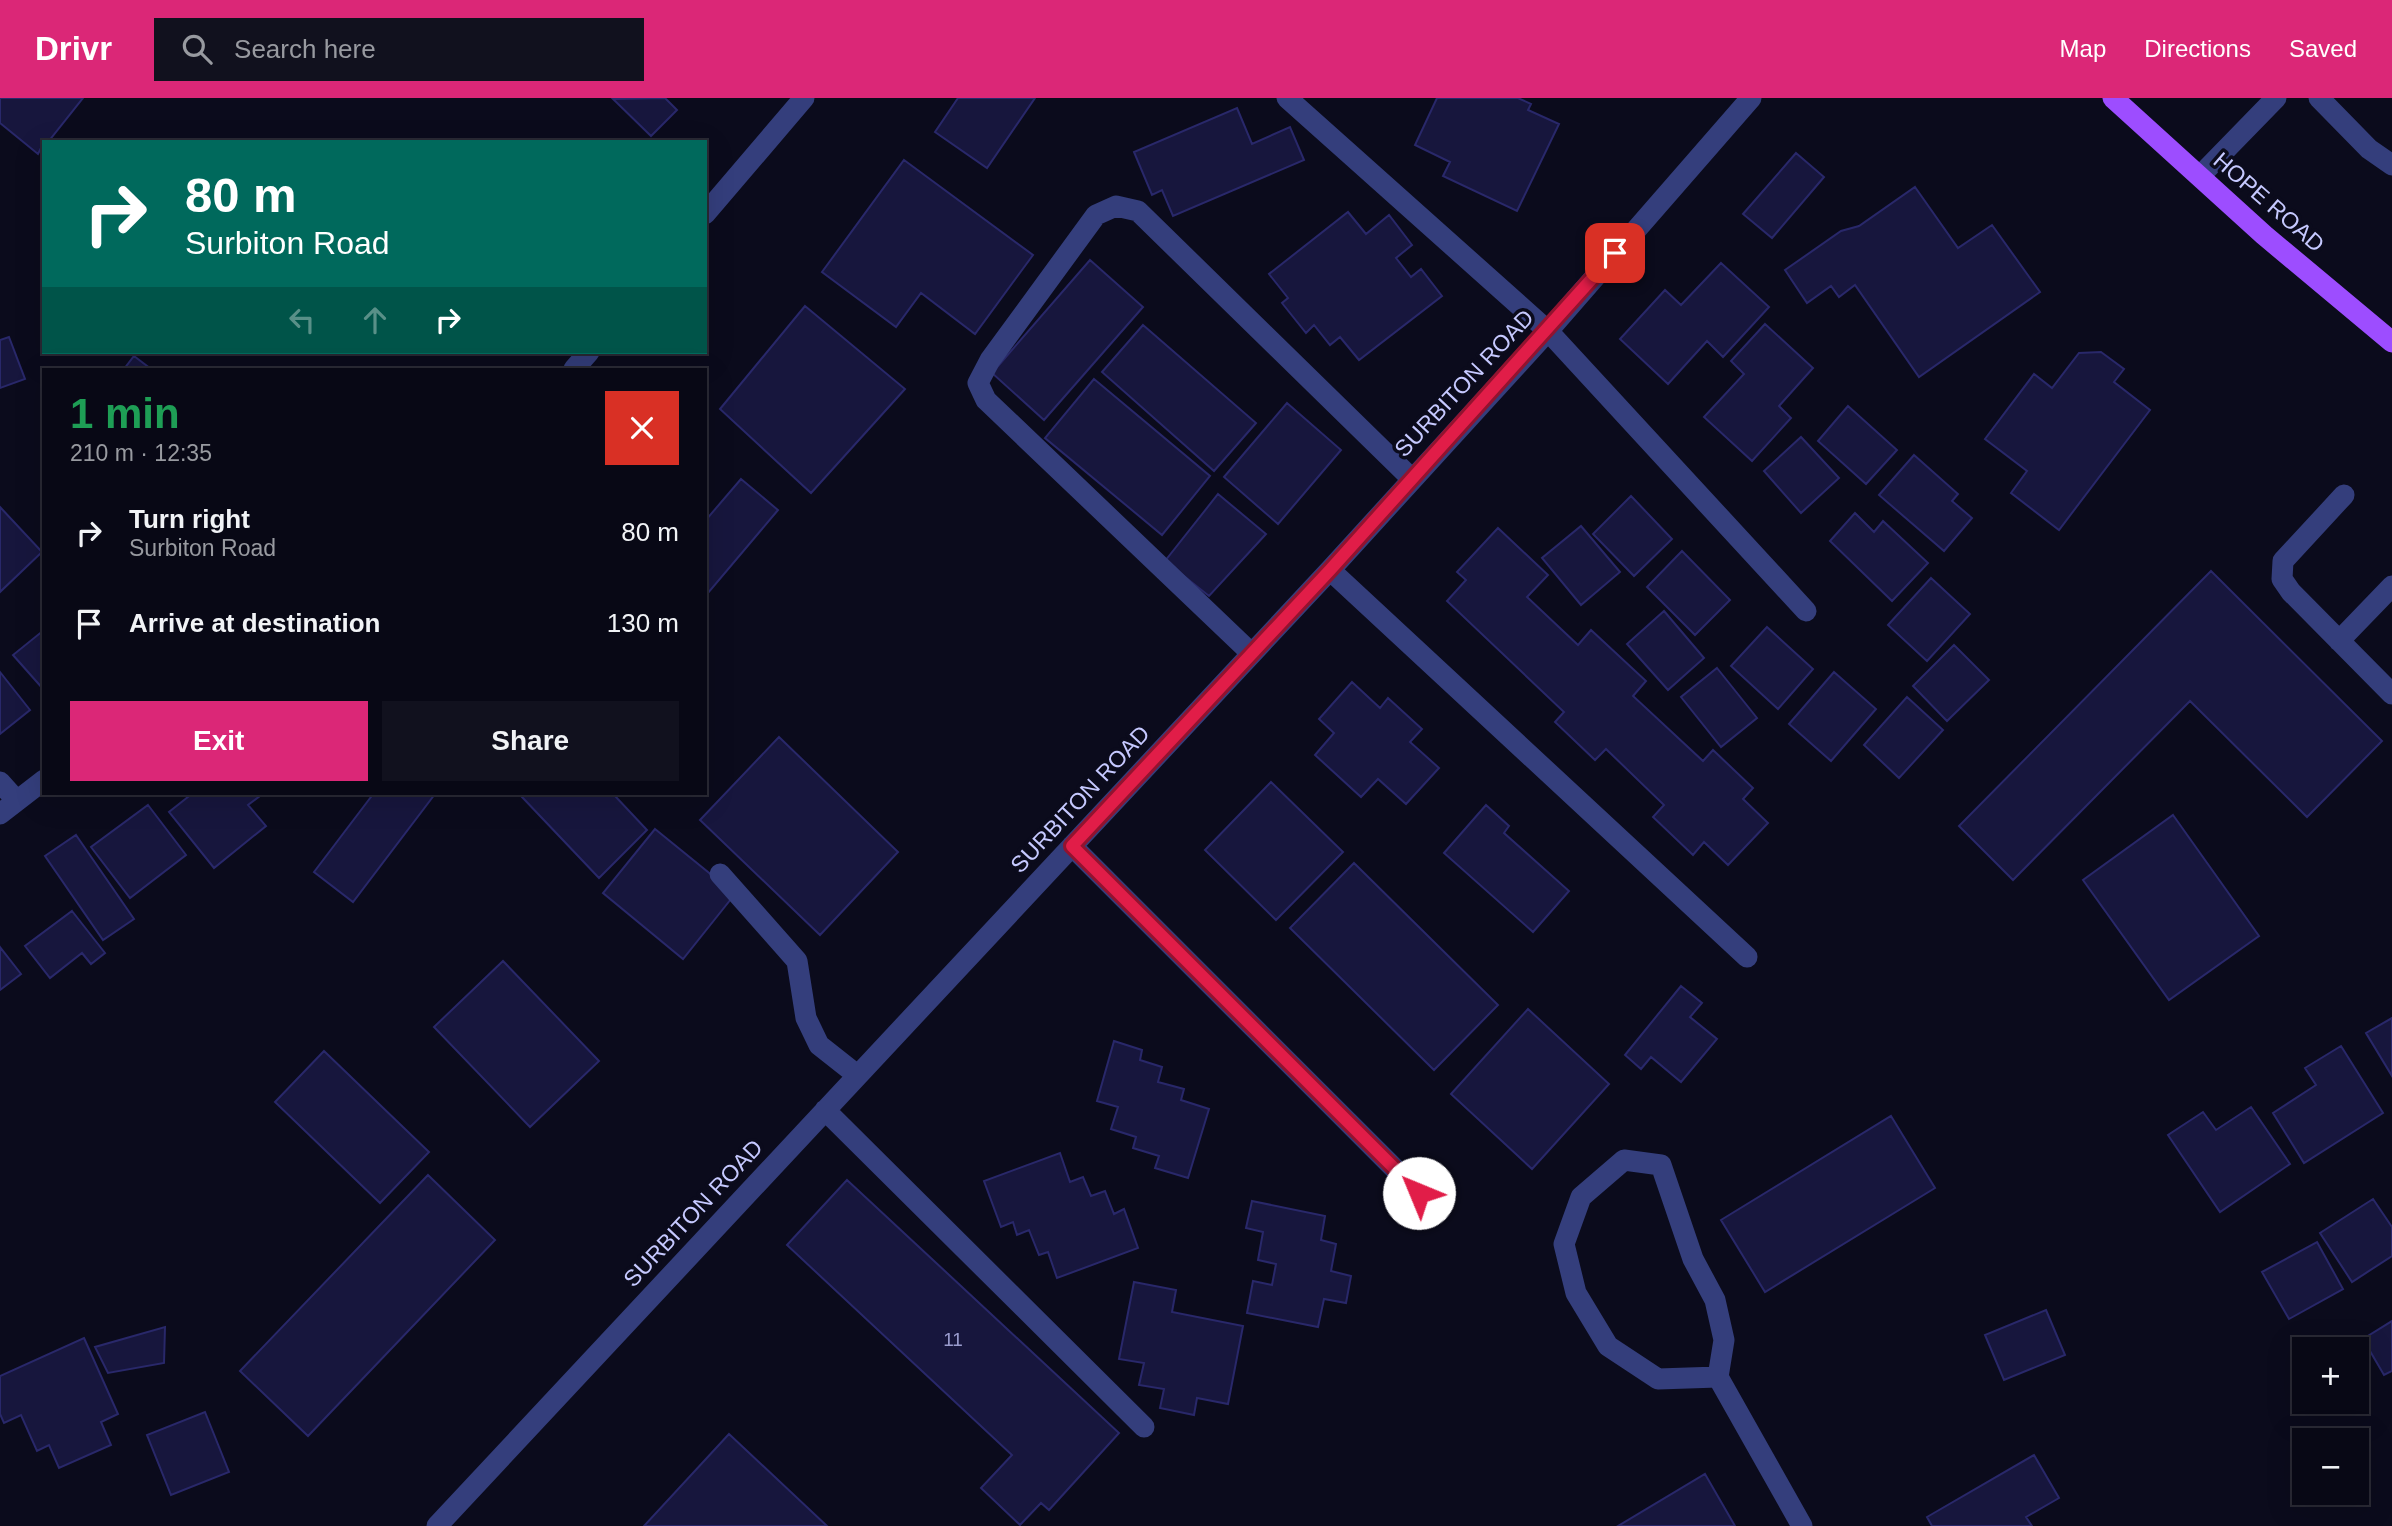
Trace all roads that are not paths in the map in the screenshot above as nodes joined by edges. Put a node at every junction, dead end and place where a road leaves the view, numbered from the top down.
1 (804, 98) edge
2 (1287, 98) edge
3 (1751, 98) edge
4 (2113, 98) edge
5 (2276, 98) edge
6 (2319, 98) edge
7 (2392, 165) edge
8 (2200, 176) junction
9 (707, 212) edge
10 (1548, 331) junction
11 (2392, 342) edge
12 (587, 354) edge
13 (575, 368) edge
14 (1412, 479) junction
15 (2344, 495) dead end
16 (1330, 570) junction
17 (2392, 586) edge
18 (1806, 611) dead end
19 (2339, 641) junction
20 (1251, 653) junction
21 (2392, 694) edge
22 (0, 782) edge
23 (42, 782) edge
24 (17, 801) junction
25 (0, 814) edge
26 (1072, 846) junction
27 (720, 874) dead end
28 (1746, 957) dead end
29 (857, 1075) junction
30 (825, 1110) junction
31 (1419, 1193) dead end
32 (1718, 1377) junction
33 (1143, 1427) dead end
34 (437, 1526) edge
35 (1802, 1526) edge

1 - 9 street
2 - 10 street
3 - 10 street, SURBITON ROAD
4 - 8 main road, HOPE ROAD
5 - 8 street
6 - 7 street
8 - 11 main road, HOPE ROAD
10 - 14 street, SURBITON ROAD
10 - 18 street
12 - 13 street
14 - 16 street, SURBITON ROAD
14 - 20 street
15 - 19 street
16 - 20 street, SURBITON ROAD
16 - 28 street
17 - 19 street
19 - 21 street
20 - 26 street, SURBITON ROAD
22 - 24 street
23 - 24 street
24 - 25 street
26 - 29 street, SURBITON ROAD
26 - 31 street
27 - 29 street
29 - 30 street, SURBITON ROAD
30 - 33 street
30 - 34 street, SURBITON ROAD
32 - 32 street
32 - 35 street

